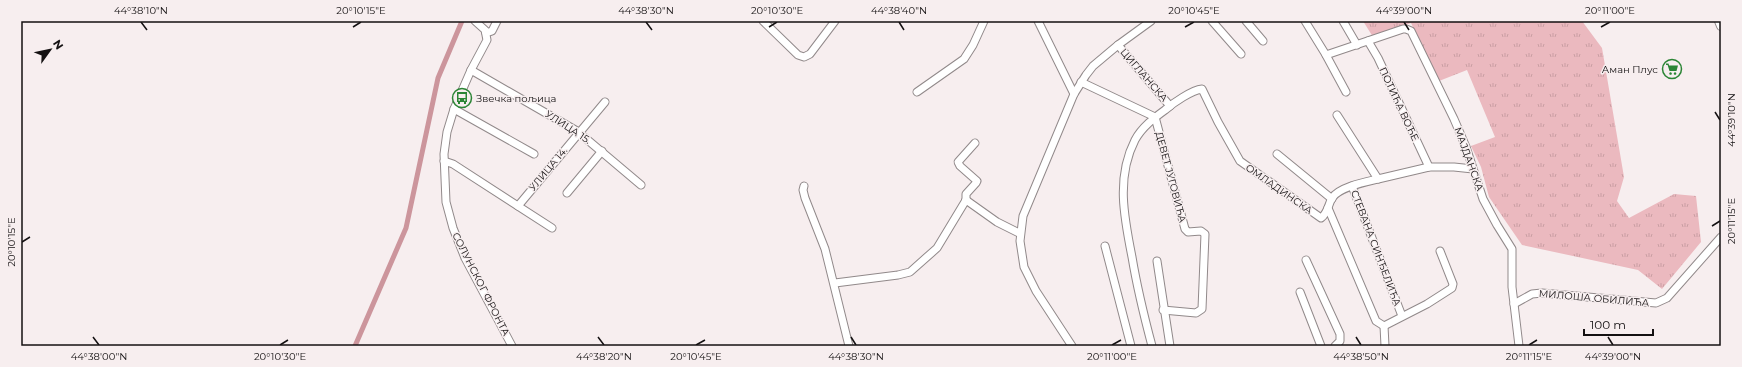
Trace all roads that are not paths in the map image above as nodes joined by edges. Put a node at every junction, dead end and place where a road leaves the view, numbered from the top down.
1 (475, 21) edge
2 (497, 21) edge
3 (763, 21) edge
4 (835, 21) edge
5 (984, 21) edge
6 (1038, 21) edge
7 (1151, 21) edge
8 (1212, 21) edge
9 (1246, 21) edge
10 (1305, 21) edge
11 (1343, 21) edge
12 (1718, 21) edge
13 (1721, 26) edge
14 (486, 34) junction
15 (1263, 41) dead end
16 (1368, 41) junction
17 (1118, 45) junction
18 (1357, 45) junction
19 (1241, 54) dead end
20 (1326, 55) junction
21 (471, 70) junction
22 (1081, 82) junction
23 (917, 92) dead end
24 (1346, 92) dead end
25 (1074, 94) junction
26 (605, 102) dead end
27 (1170, 106) junction
28 (454, 109) junction
29 (1337, 114) dead end
30 (1155, 117) junction
31 (580, 133) junction
32 (975, 143) dead end
33 (602, 151) junction
34 (534, 154) dead end
35 (1277, 154) dead end
36 (444, 161) junction
37 (1428, 167) junction
38 (1473, 169) junction
39 (1378, 179) junction
40 (641, 185) dead end
41 (804, 186) dead end
42 (1352, 186) junction
43 (567, 193) dead end
44 (1332, 199) junction
45 (966, 200) junction
46 (518, 206) junction
47 (1328, 208) junction
48 (552, 228) dead end
49 (1020, 233) junction
50 (1721, 237) edge
51 (1105, 246) dead end
52 (1440, 251) dead end
53 (1306, 260) dead end
54 (1157, 261) dead end
55 (835, 283) junction
56 (1300, 292) dead end
57 (1514, 304) junction
58 (1163, 310) junction
59 (1402, 316) junction
60 (1384, 326) junction
61 (512, 346) edge
62 (850, 346) edge
63 (1072, 346) edge
64 (1131, 346) edge
65 (1152, 346) edge
66 (1170, 346) edge
67 (1321, 346) edge
68 (1335, 346) edge
69 (1385, 346) edge
70 (1519, 346) edge

1 - 14 street
2 - 14 street
3 - 4 street
5 - 23 street
6 - 25 street
7 - 17 street
8 - 19 street
9 - 15 street
10 - 20 street
11 - 18 street
12 - 13 main road
14 - 21 street, СОЛУНСКОГ ФРОНТА
16 - 18 street, МАЈДАНСКА
16 - 37 street, ПОТИЋА ВОЋЕ
16 - 38 street, МАЈДАНСКА
17 - 22 street
17 - 27 street, ЦИГЛАНСКА
18 - 20 street, МАЈДАНСКА
20 - 24 street
21 - 28 street, СОЛУНСКОГ ФРОНТА
21 - 31 street, УЛИЦА 15.
22 - 25 street
22 - 30 street
25 - 49 street
26 - 31 street, УЛИЦА 14.
27 - 30 street, ОМЛАДИНСКА
27 - 47 street, ОМЛАДИНСКА
28 - 34 street
28 - 36 street, СОЛУНСКОГ ФРОНТА
29 - 39 street
30 - 58 street, ДЕВЕТ ЈУГОВИЋА
30 - 65 street, ОМЛАДИНСКА
31 - 33 street, УЛИЦА 15.
31 - 46 street, УЛИЦА 14.
32 - 45 street
33 - 40 street, УЛИЦА 15.
33 - 43 street, УЛИЦА 15.
35 - 44 street
36 - 46 street
36 - 61 street, СОЛУНСКОГ ФРОНТА
37 - 38 street
37 - 39 street
38 - 57 street, МАЈДАНСКА
39 - 42 street, СТЕВАНА СИНЂЕЛИЋА
41 - 55 street
42 - 44 street
42 - 59 street, СТЕВАНА СИНЂЕЛИЋА
44 - 47 street, ОМЛАДИНСКА
45 - 49 street
45 - 55 street
46 - 48 street
47 - 60 street, ОМЛАДИНСКА
49 - 63 street
50 - 57 street, МИЛОША ОБИЛИЋА
51 - 64 street
52 - 59 street, СТЕВАНА СИНЂЕЛИЋА
53 - 68 street
54 - 58 street
55 - 62 street
56 - 67 street
57 - 70 street, МАЈДАНСКА
58 - 66 street
59 - 60 street, СТЕВАНА СИНЂЕЛИЋА
60 - 69 street

